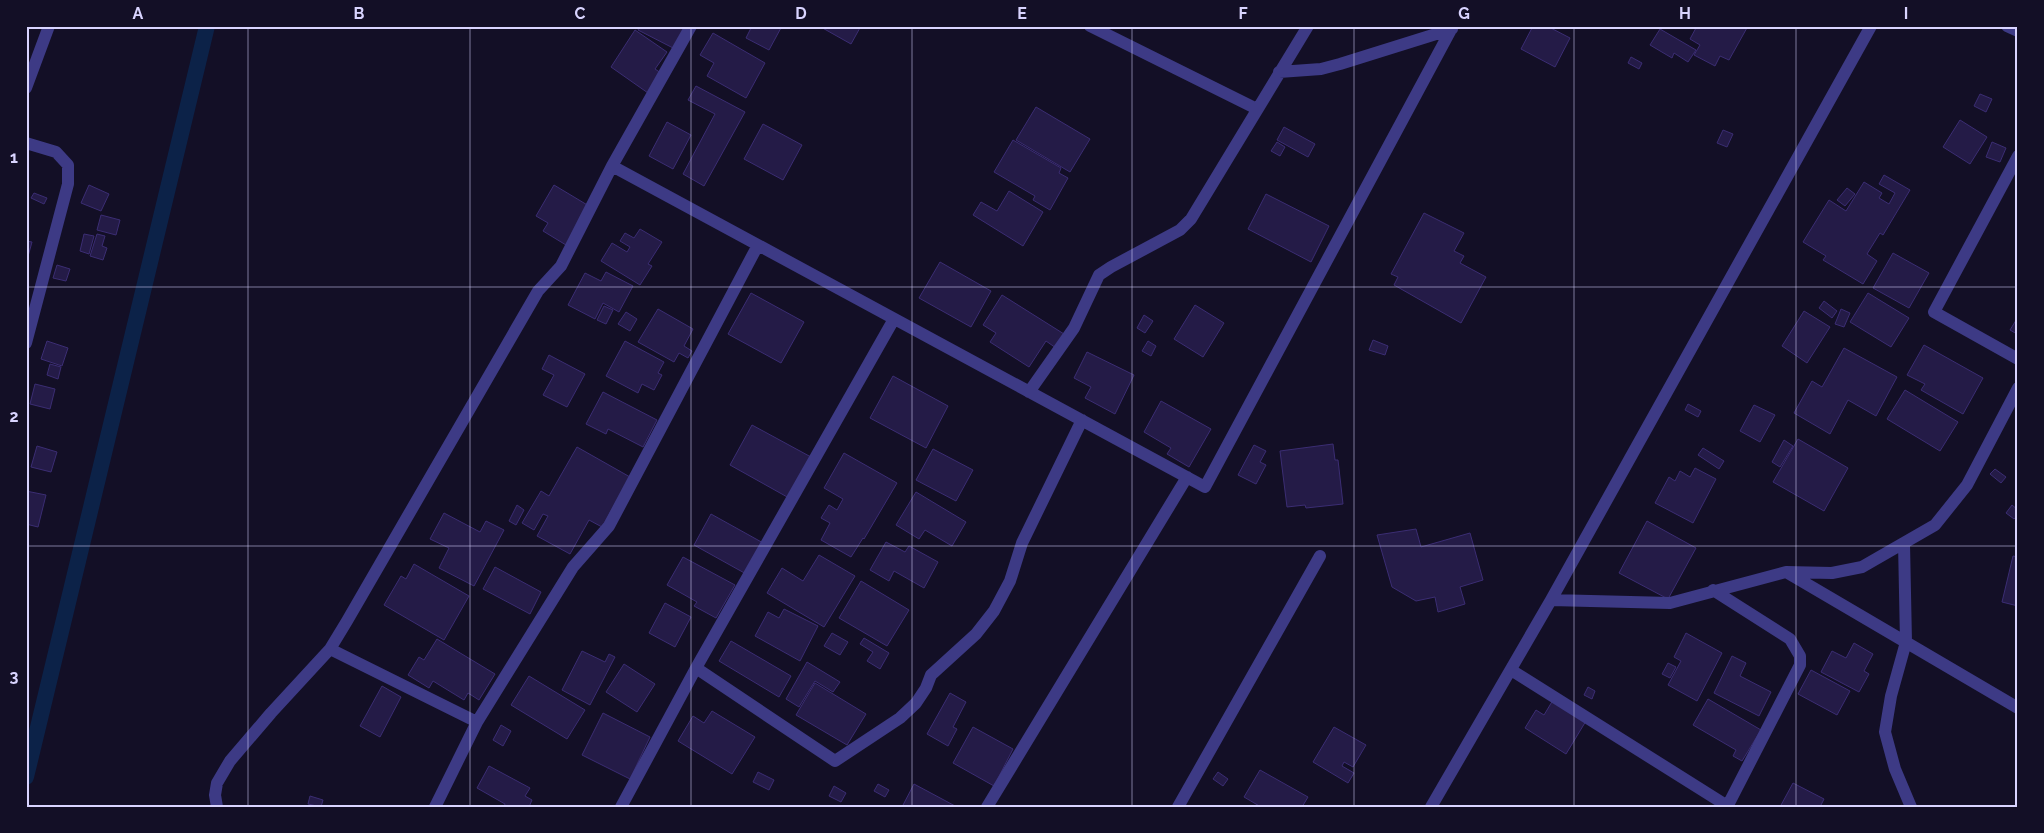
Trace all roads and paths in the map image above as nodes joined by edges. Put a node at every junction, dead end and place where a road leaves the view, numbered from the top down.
1 (49, 26) edge
2 (691, 26) edge
3 (1090, 26) edge
4 (1308, 26) edge
5 (1871, 26) edge
6 (2007, 26) edge
7 (1453, 27) edge
8 (2018, 32) edge
9 (1279, 72) junction
10 (26, 88) edge
11 (1257, 109) junction
12 (26, 143) edge
13 (2018, 156) edge
14 (612, 166) junction
15 (758, 245) junction
16 (894, 319) junction
17 (28, 324) edge
18 (26, 343) edge
19 (2018, 359) edge
20 (2018, 388) edge
21 (1030, 392) junction
22 (1082, 420) junction
23 (1187, 477) junction
24 (1904, 542) junction
25 (1320, 556) dead end
26 (1786, 572) junction
27 (1713, 590) junction
28 (1551, 600) junction
29 (1906, 642) junction
30 (330, 648) junction
31 (696, 668) junction
32 (1511, 670) junction
33 (2018, 708) edge
34 (477, 722) junction
35 (1728, 806) edge
36 (217, 807) edge
37 (435, 807) edge
38 (621, 807) edge
39 (987, 807) edge
40 (1178, 807) edge
41 (1431, 807) edge
42 (1911, 807) edge

1 - 10 street
2 - 14 street
3 - 11 street
4 - 9 street
5 - 28 street
6 - 8 street
7 - 9 street
7 - 23 street
9 - 11 street
11 - 21 street
12 - 17 street
13 - 19 street
14 - 15 street
14 - 30 street
15 - 16 street
15 - 34 street
16 - 21 street
16 - 31 street
17 - 18 street
20 - 24 street
21 - 22 street
22 - 23 street
22 - 31 street
23 - 39 street
24 - 26 street
24 - 29 street
25 - 40 street
26 - 27 street
26 - 29 street
27 - 28 street
27 - 35 street
28 - 32 street
29 - 33 street
29 - 42 street
30 - 34 street
30 - 36 street
31 - 38 street
32 - 35 street
32 - 41 street
34 - 37 street

